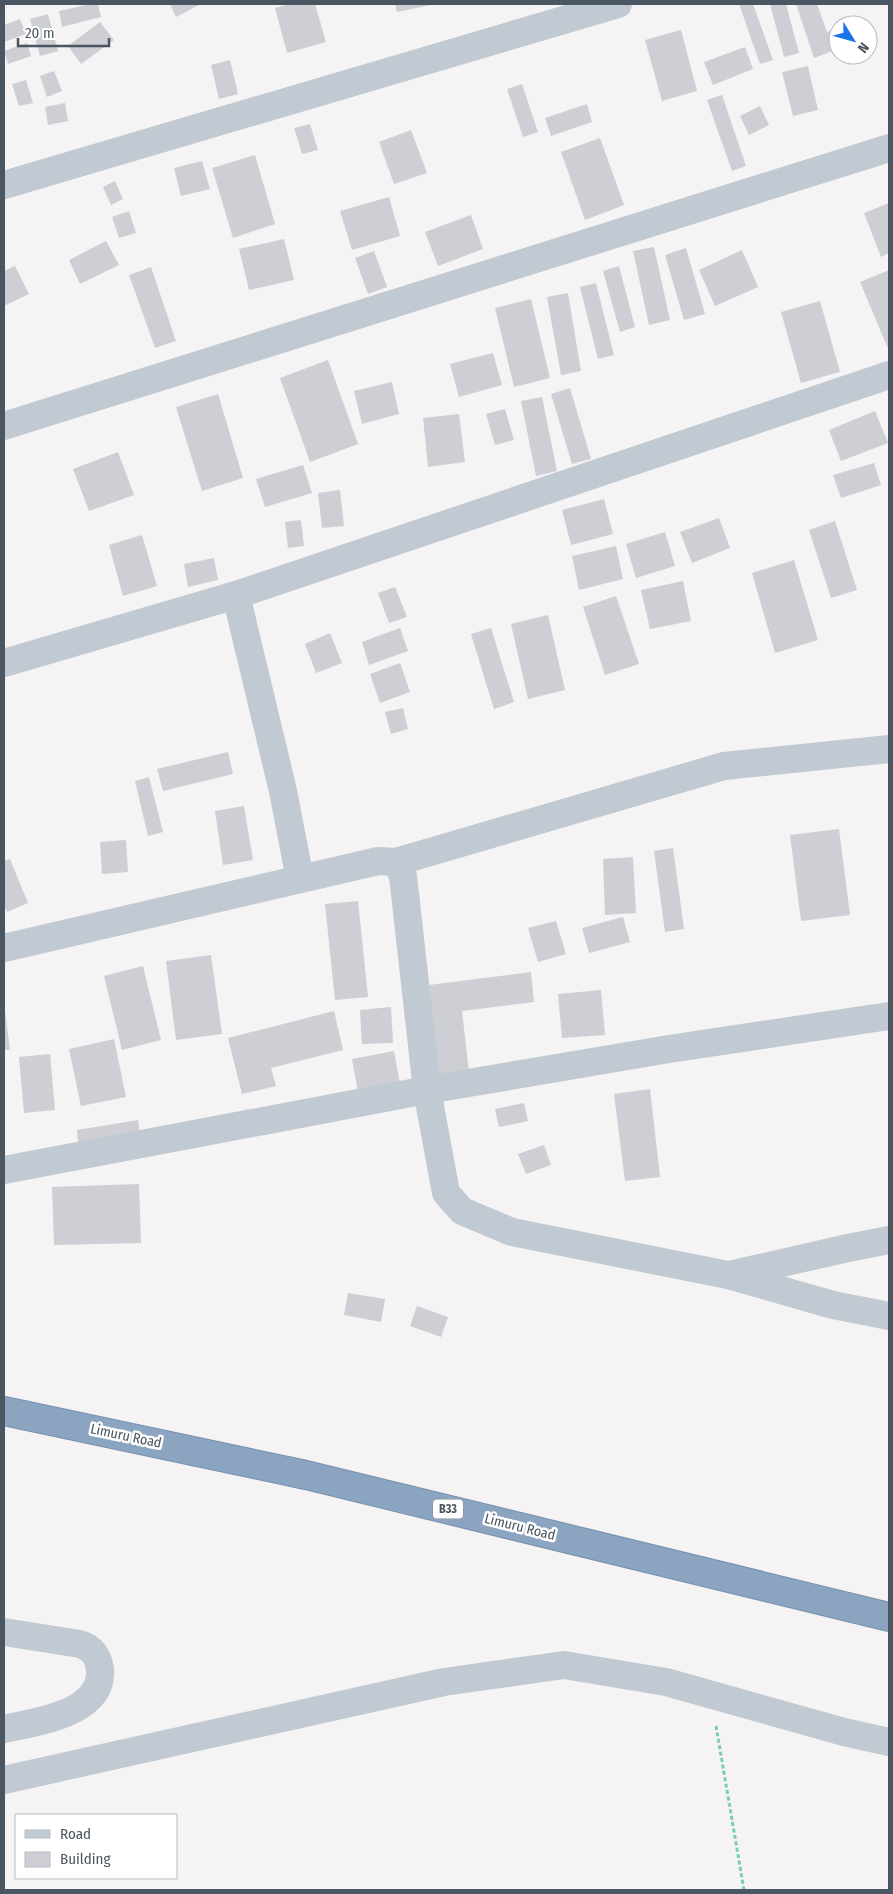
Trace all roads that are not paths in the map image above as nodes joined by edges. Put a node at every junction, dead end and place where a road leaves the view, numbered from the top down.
1 (618, 4) edge
2 (889, 148) edge
3 (4, 185) edge
4 (889, 375) edge
5 (4, 426) edge
6 (236, 595) junction
7 (4, 663) edge
8 (889, 749) edge
9 (396, 862) junction
10 (300, 879) junction
11 (4, 948) edge
12 (889, 1016) edge
13 (428, 1090) junction
14 (4, 1170) edge
15 (889, 1240) edge
16 (728, 1275) junction
17 (889, 1316) edge
18 (4, 1411) edge
19 (889, 1617) edge
20 (4, 1632) edge
21 (4, 1729) edge
22 (889, 1742) edge
23 (4, 1780) edge

1 - 3 street
2 - 5 street
4 - 6 street
6 - 7 street
6 - 10 street
8 - 9 street
9 - 10 street
9 - 13 street
10 - 11 street
12 - 13 street
13 - 14 street
13 - 16 street
15 - 16 street
16 - 17 street
18 - 19 highway, Limuru Road / B33
20 - 21 street
22 - 23 street

